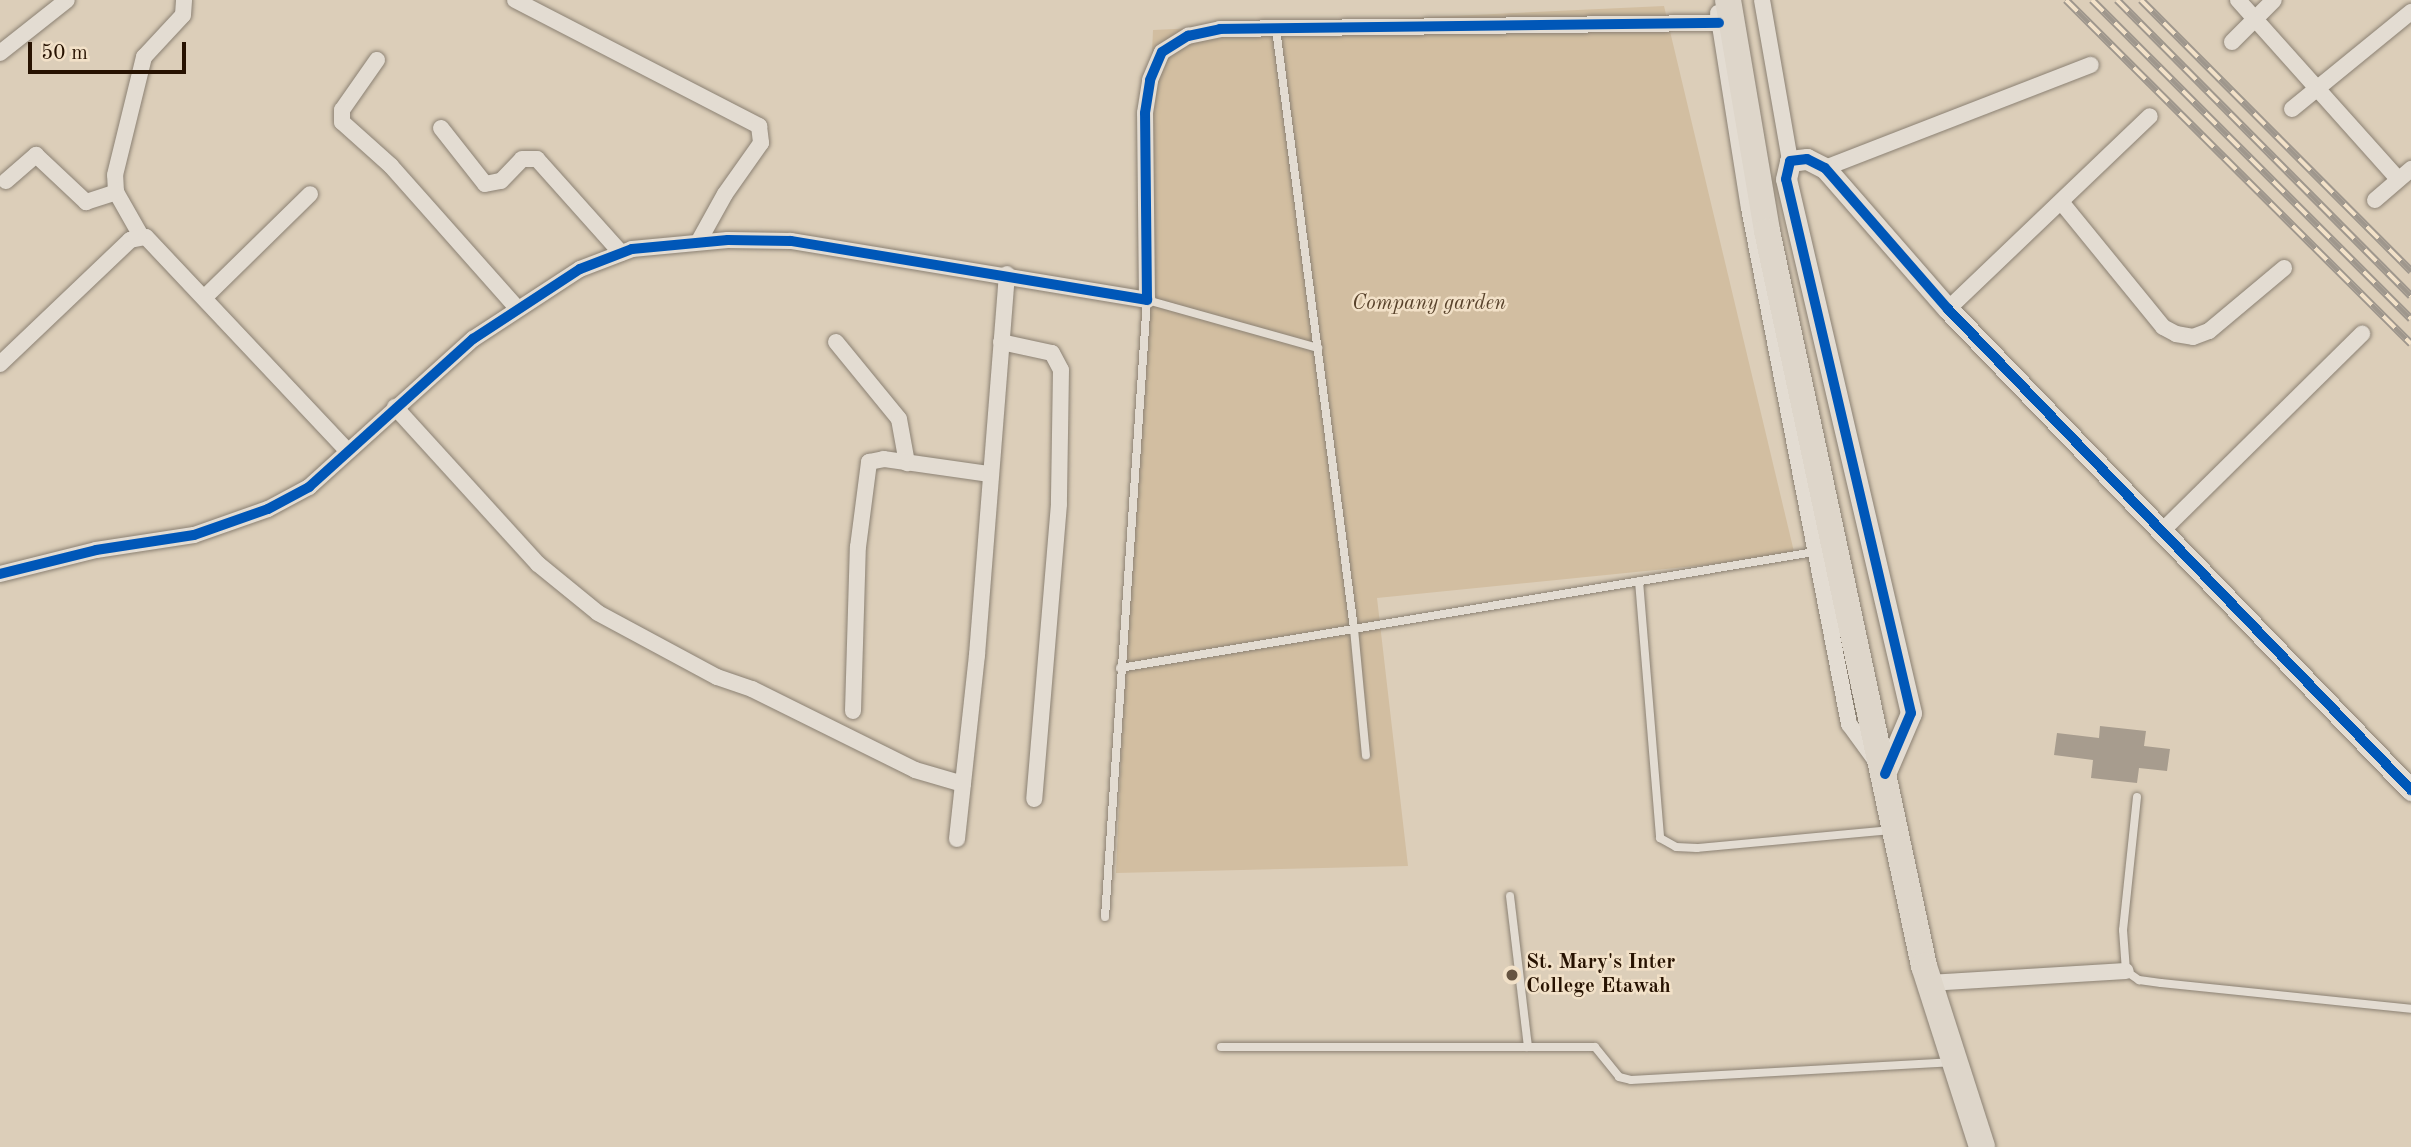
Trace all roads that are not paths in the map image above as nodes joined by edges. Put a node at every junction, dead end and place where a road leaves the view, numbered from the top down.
1 (67, 0) edge
2 (184, 0) edge
3 (515, 0) edge
4 (1717, 0) edge
5 (1762, 0) edge
6 (2238, 0) edge
7 (2274, 0) edge
8 (1723, 11) edge
9 (2411, 12) edge
10 (2254, 17) junction
11 (1276, 29) junction
12 (2232, 42) dead end
13 (0, 53) edge
14 (377, 60) dead end
15 (2091, 65) dead end
16 (2317, 89) junction
17 (2292, 109) dead end
18 (2150, 116) dead end
19 (441, 128) dead end
20 (1790, 162) junction
21 (1825, 168) junction
22 (2405, 174) edge
23 (6, 181) dead end
24 (116, 192) junction
25 (310, 194) dead end
26 (2375, 200) dead end
27 (2062, 203) junction
28 (141, 236) junction
29 (699, 241) junction
30 (621, 253) junction
31 (2284, 268) dead end
32 (1007, 274) junction
33 (205, 297) junction
34 (1147, 300) junction
35 (517, 308) junction
36 (1948, 309) junction
37 (2362, 334) dead end
38 (836, 342) dead end
39 (1001, 342) junction
40 (1318, 348) junction
41 (0, 364) edge
42 (395, 407) junction
43 (348, 451) junction
44 (908, 463) junction
45 (989, 474) junction
46 (2160, 533) junction
47 (1814, 552) junction
48 (0, 574) edge
49 (1639, 582) junction
50 (1354, 629) junction
51 (1120, 668) junction
52 (853, 711) dead end
53 (1366, 755) dead end
54 (1885, 774) junction
55 (963, 784) junction
56 (2411, 790) edge
57 (2137, 797) dead end
58 (1034, 799) dead end
59 (1897, 830) junction
60 (957, 839) dead end
61 (1510, 896) dead end
62 (1105, 917) dead end
63 (2126, 971) junction
64 (1929, 983) junction
65 (2411, 1009) edge
66 (1221, 1047) dead end
67 (1528, 1047) junction
68 (1953, 1062) junction
69 (1982, 1147) edge

1 - 13 street
2 - 24 street
3 - 29 street
4 - 8 street
5 - 20 street
6 - 10 street
7 - 10 street
8 - 11 street
8 - 47 street
8 - 54 main road
9 - 16 street
10 - 12 street
10 - 16 street
11 - 34 street
11 - 40 lane
14 - 35 street
15 - 21 street
16 - 17 street
16 - 22 street
18 - 27 street
19 - 30 street
20 - 21 street
20 - 54 street
21 - 36 street
22 - 26 street
23 - 24 street
24 - 28 street
25 - 33 street
27 - 31 street
27 - 36 street
28 - 33 street
28 - 41 street
29 - 30 street
29 - 32 street
30 - 35 street
32 - 34 street
32 - 39 street
33 - 43 street
34 - 40 lane
34 - 51 lane
35 - 42 street
36 - 46 street
37 - 46 street
38 - 44 street
39 - 45 street
39 - 58 street
40 - 50 lane
42 - 43 street
42 - 55 street
43 - 48 street
44 - 45 street
44 - 52 street
45 - 55 street
46 - 56 street
47 - 49 lane
47 - 54 street
49 - 50 lane
49 - 59 lane
50 - 51 lane
50 - 53 lane
51 - 62 lane
54 - 59 main road
55 - 60 street
57 - 63 lane
59 - 64 main road
61 - 67 lane
63 - 64 street
63 - 65 lane
64 - 68 main road
66 - 67 lane
67 - 68 lane
68 - 69 main road

